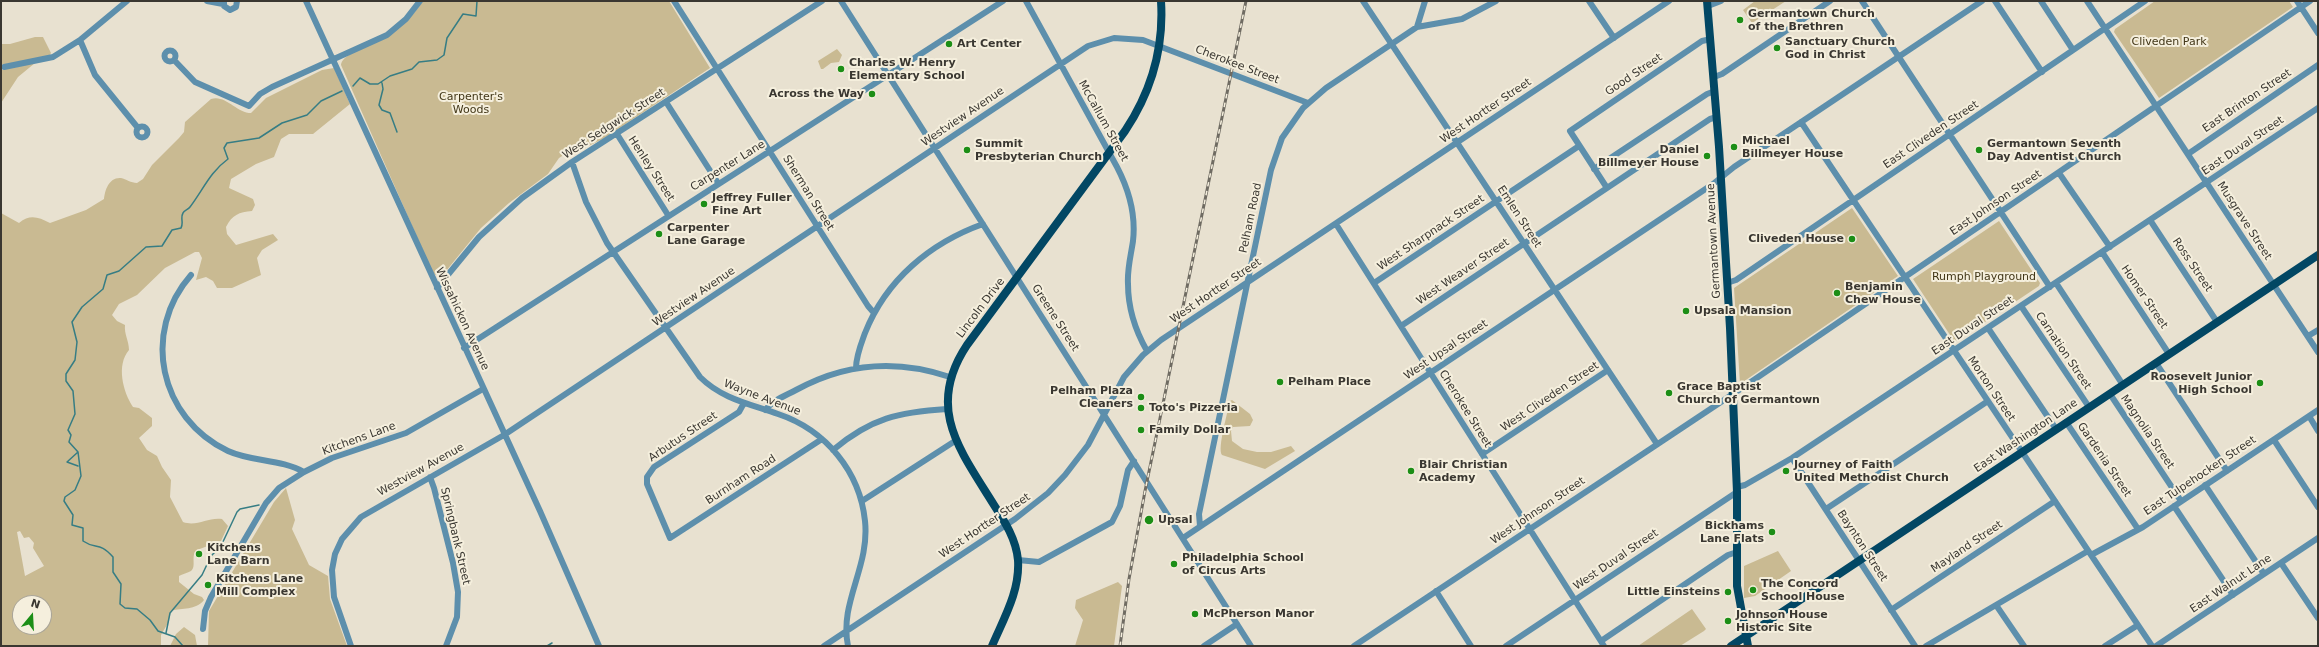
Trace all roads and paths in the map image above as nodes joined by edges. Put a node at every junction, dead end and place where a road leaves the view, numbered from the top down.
1 (127, 1) edge
2 (207, 1) edge
3 (237, 1) edge
4 (306, 1) edge
5 (420, 1) edge
6 (674, 1) edge
7 (822, 1) edge
8 (841, 1) edge
9 (1003, 1) edge
10 (1026, 1) edge
11 (1161, 1) edge
12 (1363, 1) edge
13 (1425, 1) edge
14 (1496, 1) edge
15 (1589, 1) edge
16 (1669, 1) edge
17 (1721, 1) edge
18 (1830, 1) edge
19 (1862, 1) edge
20 (1968, 1) edge
21 (1982, 1) edge
22 (1995, 1) edge
23 (2041, 1) edge
24 (2087, 1) edge
25 (2146, 1) edge
26 (2297, 1) edge
27 (2310, 1) edge
28 (224, 3) edge
29 (1708, 4) edge
30 (2301, 7) junction
31 (1972, 8) junction
32 (1417, 26) junction
33 (2105, 28) junction
34 (2318, 33) edge
35 (1614, 38) junction
36 (1711, 39) junction
37 (80, 40) junction
38 (1392, 44) junction
39 (1159, 46) junction
40 (2073, 50) junction
41 (1898, 57) junction
42 (334, 59) junction
43 (174, 60) dead end
44 (1061, 64) junction
45 (2318, 65) edge
46 (4, 67) dead end
47 (717, 69) junction
48 (2042, 72) junction
49 (888, 75) junction
50 (1714, 77) junction
51 (1715, 91) junction
52 (666, 102) junction
53 (1308, 103) junction
54 (2156, 106) junction
55 (2318, 108) edge
56 (1717, 117) junction
57 (1801, 122) junction
58 (138, 128) dead end
59 (617, 134) junction
60 (1950, 135) junction
61 (1457, 142) junction
62 (1579, 146) junction
63 (935, 148) junction
64 (769, 151) junction
65 (1109, 152) junction
66 (2188, 154) junction
67 (572, 162) junction
68 (1594, 169) junction
69 (2059, 173) junction
70 (1721, 178) junction
71 (718, 183) junction
72 (2207, 183) junction
73 (1607, 188) junction
74 (1853, 200) junction
75 (1497, 202) junction
76 (2001, 212) junction
77 (668, 215) junction
78 (2150, 220) junction
79 (983, 224) junction
80 (1336, 224) junction
81 (817, 226) junction
82 (1524, 243) junction
83 (2110, 247) junction
84 (612, 252) junction
85 (2102, 252) junction
86 (2318, 255) edge
87 (192, 275) dead end
88 (1017, 277) junction
89 (1905, 278) junction
90 (1247, 282) junction
91 (1374, 283) junction
92 (1727, 283) junction
93 (2056, 283) junction
94 (2274, 284) junction
95 (2050, 287) junction
96 (437, 288) junction
97 (1555, 290) junction
98 (2021, 306) junction
99 (874, 313) junction
100 (2217, 322) junction
101 (1401, 326) junction
102 (665, 327) junction
103 (1988, 328) junction
104 (2318, 330) edge
105 (2308, 336) junction
106 (464, 348) junction
107 (1147, 351) junction
108 (1954, 351) junction
109 (2318, 352) edge
110 (2169, 354) junction
111 (2156, 363) junction
112 (856, 368) junction
113 (1608, 370) junction
114 (1430, 372) junction
115 (950, 377) junction
116 (2123, 385) junction
117 (483, 389) junction
118 (1733, 394) junction
119 (2110, 394) junction
120 (1988, 401) junction
121 (744, 403) junction
122 (2089, 407) junction
123 (947, 409) junction
124 (765, 410) junction
125 (2318, 410) edge
126 (1104, 414) junction
127 (2309, 416) junction
128 (2066, 422) junction
129 (2056, 429) junction
130 (2318, 431) edge
131 (504, 435) junction
132 (822, 439) junction
133 (955, 440) junction
134 (2274, 440) junction
135 (1657, 444) junction
136 (833, 450) junction
137 (2022, 452) junction
138 (1482, 454) junction
139 (1792, 458) junction
140 (1134, 460) junction
141 (2227, 471) junction
142 (304, 472) junction
143 (430, 477) junction
144 (2205, 485) junction
145 (1737, 490) junction
146 (862, 501) junction
147 (2055, 501) junction
148 (2181, 501) junction
149 (2174, 506) junction
150 (2318, 507) edge
151 (1826, 509) junction
152 (1007, 524) junction
153 (1200, 526) junction
154 (1529, 529) junction
155 (2138, 530) junction
156 (670, 538) joint
157 (1183, 538) junction
158 (2318, 538) edge
159 (1737, 552) junction
160 (2090, 553) junction
161 (1018, 560) junction
162 (1860, 561) junction
163 (2281, 563) junction
164 (2264, 574) junction
165 (1436, 591) junction
166 (2233, 595) junction
167 (1575, 600) junction
168 (1996, 605) junction
169 (1891, 610) junction
170 (2318, 618) edge
171 (1237, 624) junction
172 (2138, 625) junction
173 (203, 629) dead end
174 (846, 631) junction
175 (1746, 636) junction
176 (1602, 644) edge
177 (2022, 644) edge
178 (351, 646) edge
179 (446, 646) edge
180 (599, 646) edge
181 (824, 646) edge
182 (848, 646) edge
183 (992, 646) edge
184 (1204, 646) edge
185 (1251, 646) edge
186 (1354, 646) edge
187 (1471, 646) edge
188 (1506, 646) edge
189 (1730, 646) edge
190 (1748, 646) edge
191 (1915, 646) edge
192 (1926, 646) edge
193 (2015, 646) edge
194 (2105, 646) edge
195 (2152, 646) edge
196 (2156, 646) edge

1 - 37 street
2 - 28 street
3 - 28 street
4 - 42 street, Wissahickon Avenue
5 - 42 street
6 - 47 street, Sherman Street
7 - 47 street, West Sedgwick Street
8 - 49 street, Greene Street
9 - 49 street, Carpenter Lane
10 - 44 street, McCallum Street
11 - 39 main road, Lincoln Drive
12 - 38 street, Emlen Street
13 - 32 street
14 - 32 street
15 - 35 street
16 - 35 street, West Hortter Street
17 - 29 street
18 - 50 street
19 - 41 street
20 - 31 street
21 - 31 street, West Upsal Street
22 - 48 street
23 - 40 street
24 - 33 street, Musgrave Street
25 - 33 street, East Cliveden Street
26 - 30 street
27 - 30 street, East Johnson Street
29 - 36 main road, Germantown Avenue
30 - 34 street
30 - 54 street, East Johnson Street
31 - 41 street, West Upsal Street
32 - 38 street, Pelham Road
33 - 40 street, East Cliveden Street
33 - 54 street, Musgrave Street
35 - 61 street, West Hortter Street
36 - 50 main road, Germantown Avenue
36 - 62 street, Good Street
37 - 46 street
37 - 58 street
38 - 53 street, Pelham Road
38 - 61 street, Emlen Street
39 - 44 street, Westview Avenue
39 - 53 street, Cherokee Street
39 - 65 main road, Lincoln Drive
40 - 48 street, East Cliveden Street
41 - 57 street, West Upsal Street
41 - 60 street
42 - 43 street
42 - 96 street, Wissahickon Avenue
44 - 63 street, Westview Avenue
44 - 65 street, McCallum Street
45 - 66 street, East Brinton Street
47 - 52 street, West Sedgwick Street
47 - 64 street, Sherman Street
48 - 60 street, East Cliveden Street
49 - 63 street, Greene Street
49 - 64 street, Carpenter Lane
50 - 51 main road, Germantown Avenue
51 - 56 main road, Germantown Avenue
51 - 68 street
52 - 59 street, West Sedgwick Street
52 - 71 street
53 - 90 street, Pelham Road
54 - 66 street, Musgrave Street
54 - 69 street, East Johnson Street
55 - 72 street, East Duval Street
56 - 70 main road, Germantown Avenue
56 - 73 street, West Weaver Street
57 - 70 street, West Upsal Street
57 - 74 street, Morton Street
59 - 67 street, West Sedgwick Street
59 - 77 street, Henley Street
60 - 74 street, East Cliveden Street
60 - 76 street
61 - 75 street, Emlen Street
61 - 80 street, West Hortter Street
62 - 68 street
62 - 75 street, West Sharpnack Street
63 - 79 street, Greene Street
63 - 81 street, Westview Avenue
64 - 71 street, Carpenter Lane
64 - 81 street, Sherman Street
65 - 88 main road, Lincoln Drive
65 - 107 street, McCallum Street
66 - 72 street, Musgrave Street
67 - 84 street, Wayne Avenue
67 - 96 street, West Sedgwick Street
68 - 73 street
69 - 76 street, East Johnson Street
69 - 83 street
70 - 92 main road, Germantown Avenue
70 - 97 street, West Upsal Street
71 - 77 street, Carpenter Lane
72 - 78 street, East Duval Street
72 - 94 street, Musgrave Street
73 - 82 street, West Weaver Street
74 - 89 street, Morton Street
74 - 92 street, East Cliveden Street
75 - 82 street, Emlen Street
75 - 91 street, West Sharpnack Street
76 - 89 street, East Johnson Street
76 - 95 street
77 - 84 street, Carpenter Lane
78 - 83 street, East Duval Street
78 - 100 street, Ross Street
79 - 88 street, Greene Street
79 - 99 street
80 - 90 street, West Hortter Street
80 - 91 street, Cherokee Street
81 - 99 street, Sherman Street
81 - 102 street, Westview Avenue
82 - 97 street, Emlen Street
82 - 101 street, West Weaver Street
83 - 85 street, East Duval Street
84 - 102 street, Wayne Avenue
84 - 106 street, Carpenter Lane
85 - 93 street, East Duval Street
85 - 110 street, Homer Street
86 - 94 main road, East Washington Lane
87 - 142 street
88 - 115 main road, Lincoln Drive
88 - 126 street, Greene Street
89 - 108 street, Morton Street
89 - 118 street, East Johnson Street
90 - 107 street, West Hortter Street
90 - 153 street, Pelham Road
91 - 101 street, Cherokee Street
92 - 118 main road, Germantown Avenue
93 - 95 street, East Duval Street
93 - 116 street, Magnolia Street
94 - 100 main road, East Washington Lane
94 - 105 street, Musgrave Street
95 - 98 street, East Duval Street
96 - 106 street, Wissahickon Avenue
97 - 113 street, Emlen Street
97 - 114 street, West Upsal Street
98 - 103 street, East Duval Street
98 - 122 street, Carnation Street
99 - 112 street
100 - 110 main road, East Washington Lane
101 - 114 street, Cherokee Street
102 - 121 street, Wayne Avenue
102 - 131 street, Westview Avenue
103 - 108 street, East Duval Street
103 - 129 street
104 - 105 street
105 - 109 street, Musgrave Street
106 - 117 street, Wissahickon Avenue
107 - 126 street, West Hortter Street
108 - 120 street, Morton Street
108 - 139 street, East Duval Street
110 - 111 main road, East Washington Lane
111 - 116 main road, East Washington Lane
111 - 141 street
112 - 115 street
112 - 124 street
113 - 135 street, Emlen Street
113 - 138 street, West Cliveden Street
114 - 138 street, Cherokee Street
114 - 153 street, West Upsal Street
115 - 123 main road, Lincoln Drive
116 - 119 main road, East Washington Lane
117 - 131 street, Wissahickon Avenue
117 - 142 street, Kitchens Lane
118 - 135 street, West Johnson Street
118 - 145 main road, Germantown Avenue
119 - 122 main road, East Washington Lane
119 - 148 street, Magnolia Street
120 - 137 street, Morton Street
120 - 151 street
121 - 124 street, Wayne Avenue
121 - 156 street, Arbutus Street
122 - 128 main road, East Washington Lane
123 - 133 main road, Lincoln Drive
123 - 136 street
124 - 132 street, Wayne Avenue
125 - 127 street, East Tulpehocken Street
126 - 140 street, Greene Street
126 - 152 street, West Hortter Street
127 - 130 street
127 - 134 street, East Tulpehocken Street
128 - 129 main road, East Washington Lane
128 - 155 street, Gardenia Street
129 - 137 main road, East Washington Lane
131 - 143 street, Westview Avenue
131 - 180 street, Wissahickon Avenue
132 - 136 street, Wayne Avenue
132 - 156 street, Burnham Road
133 - 146 street
133 - 152 main road, Lincoln Drive
134 - 141 street, East Tulpehocken Street
134 - 150 street
135 - 154 street, West Johnson Street
136 - 146 street, Wayne Avenue
137 - 147 street, Morton Street
137 - 162 main road, East Washington Lane
138 - 154 street, Cherokee Street
139 - 145 street, East Duval Street
139 - 151 street, Baynton Street
140 - 157 street, Greene Street
140 - 161 street
141 - 144 street, East Tulpehocken Street
142 - 173 street, Kitchens Lane
143 - 178 street, Westview Avenue
143 - 179 street, Springbank Street
144 - 148 street, East Tulpehocken Street
144 - 164 street
145 - 159 main road, Germantown Avenue
145 - 167 street, West Duval Street
146 - 174 street, Wayne Avenue
147 - 160 street, Morton Street
147 - 169 street, Mayland Street
148 - 149 street, East Tulpehocken Street
149 - 155 street, East Tulpehocken Street
149 - 166 street
151 - 162 street, Baynton Street
152 - 161 main road, Lincoln Drive
152 - 174 street, West Hortter Street
153 - 157 street, West Upsal Street
154 - 165 street, West Johnson Street
154 - 167 street, Cherokee Street
155 - 160 street, East Tulpehocken Street
157 - 171 street, Greene Street
158 - 163 street, East Walnut Lane
159 - 175 main road, Germantown Avenue
159 - 176 street
160 - 168 street, East Tulpehocken Street
160 - 172 street, Morton Street
161 - 183 main road, Lincoln Drive
162 - 169 street, Baynton Street
162 - 175 main road, East Washington Lane
163 - 164 street, East Walnut Lane
163 - 170 street
164 - 166 street, East Walnut Lane
165 - 186 street, West Johnson Street
165 - 187 street
166 - 196 street, East Walnut Lane
167 - 176 street, Cherokee Street
167 - 188 street, West Duval Street
168 - 177 street
168 - 192 street, East Tulpehocken Street
169 - 191 street, Baynton Street
171 - 184 street
171 - 185 street, Greene Street
172 - 194 street
172 - 195 street, Morton Street
174 - 181 street, West Hortter Street
174 - 182 street, Wayne Avenue
175 - 189 main road, East Washington Lane
175 - 190 main road, Germantown Avenue
177 - 193 street

